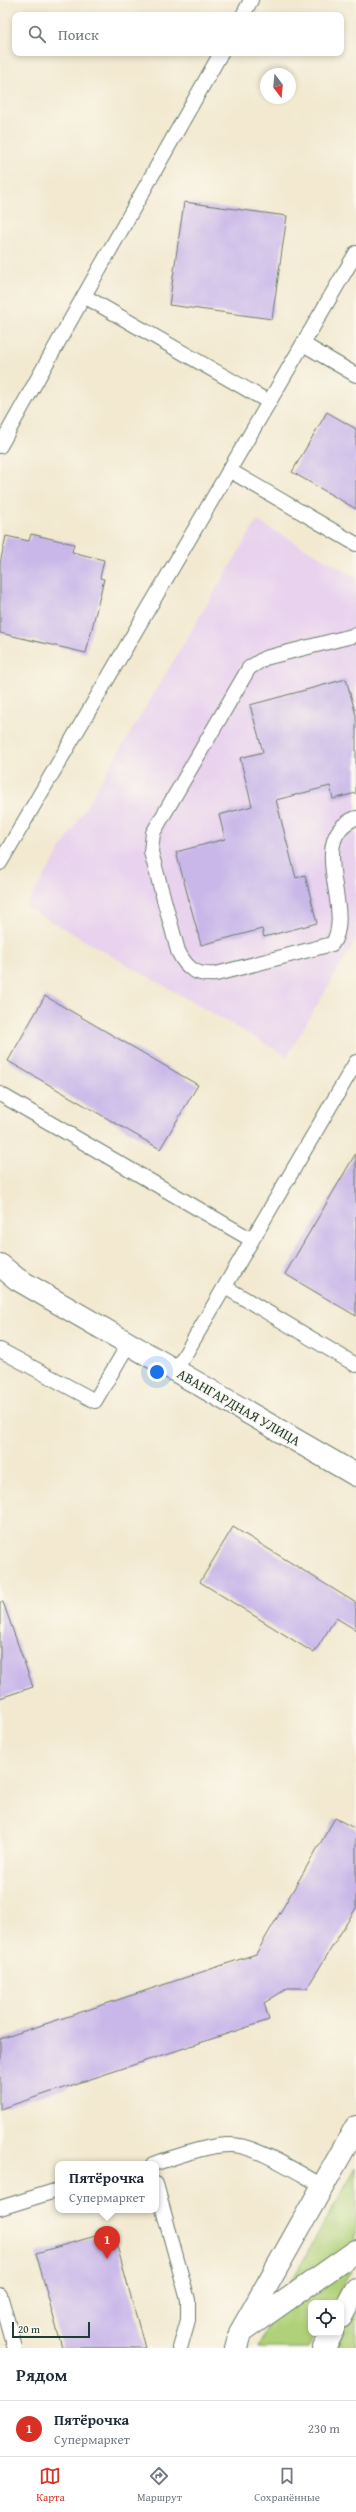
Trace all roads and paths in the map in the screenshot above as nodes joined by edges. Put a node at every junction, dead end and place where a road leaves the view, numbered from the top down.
1 (251, 0) edge
2 (245, 12) edge
3 (219, 56) edge
4 (356, 253) edge
5 (84, 296) junction
6 (303, 344) junction
7 (356, 374) edge
8 (269, 402) junction
9 (0, 446) edge
10 (229, 470) junction
11 (356, 544) edge
12 (356, 635) edge
13 (356, 818) edge
14 (0, 863) edge
15 (349, 882) dead end
16 (352, 926) dead end
17 (356, 1062) edge
18 (0, 1094) edge
19 (252, 1240) junction
20 (0, 1265) edge
21 (225, 1287) junction
22 (129, 1344) junction
23 (0, 1350) edge
24 (356, 1365) edge
25 (176, 1370) junction
26 (356, 1475) edge
27 (356, 2127) edge
28 (159, 2162) edge
29 (323, 2186) junction
30 (55, 2191) edge
31 (159, 2195) edge
32 (0, 2208) edge
33 (356, 2251) edge
34 (356, 2289) edge
35 (0, 2295) edge
36 (344, 2311) edge
37 (330, 2336) edge
38 (238, 2341) edge
39 (14, 2348) edge
40 (180, 2348) edge
41 (324, 2348) edge

1 - 2 lane
3 - 5 lane
4 - 6 lane
5 - 8 lane
5 - 9 lane
6 - 7 lane
6 - 8 lane
8 - 10 lane
10 - 11 lane
10 - 14 lane
12 - 16 lane
13 - 15 lane
17 - 19 lane
18 - 19 lane
19 - 21 lane
20 - 22 street, АВАНГАРДНАЯ УЛИЦА
21 - 24 lane
21 - 25 lane
22 - 23 lane
22 - 25 street, АВАНГАРДНАЯ УЛИЦА
25 - 26 street, АВАНГАРДНАЯ УЛИЦА
27 - 29 street
28 - 29 lane
29 - 38 street
30 - 32 lane
31 - 40 lane
33 - 38 street
34 - 36 street
35 - 39 lane
37 - 41 street

